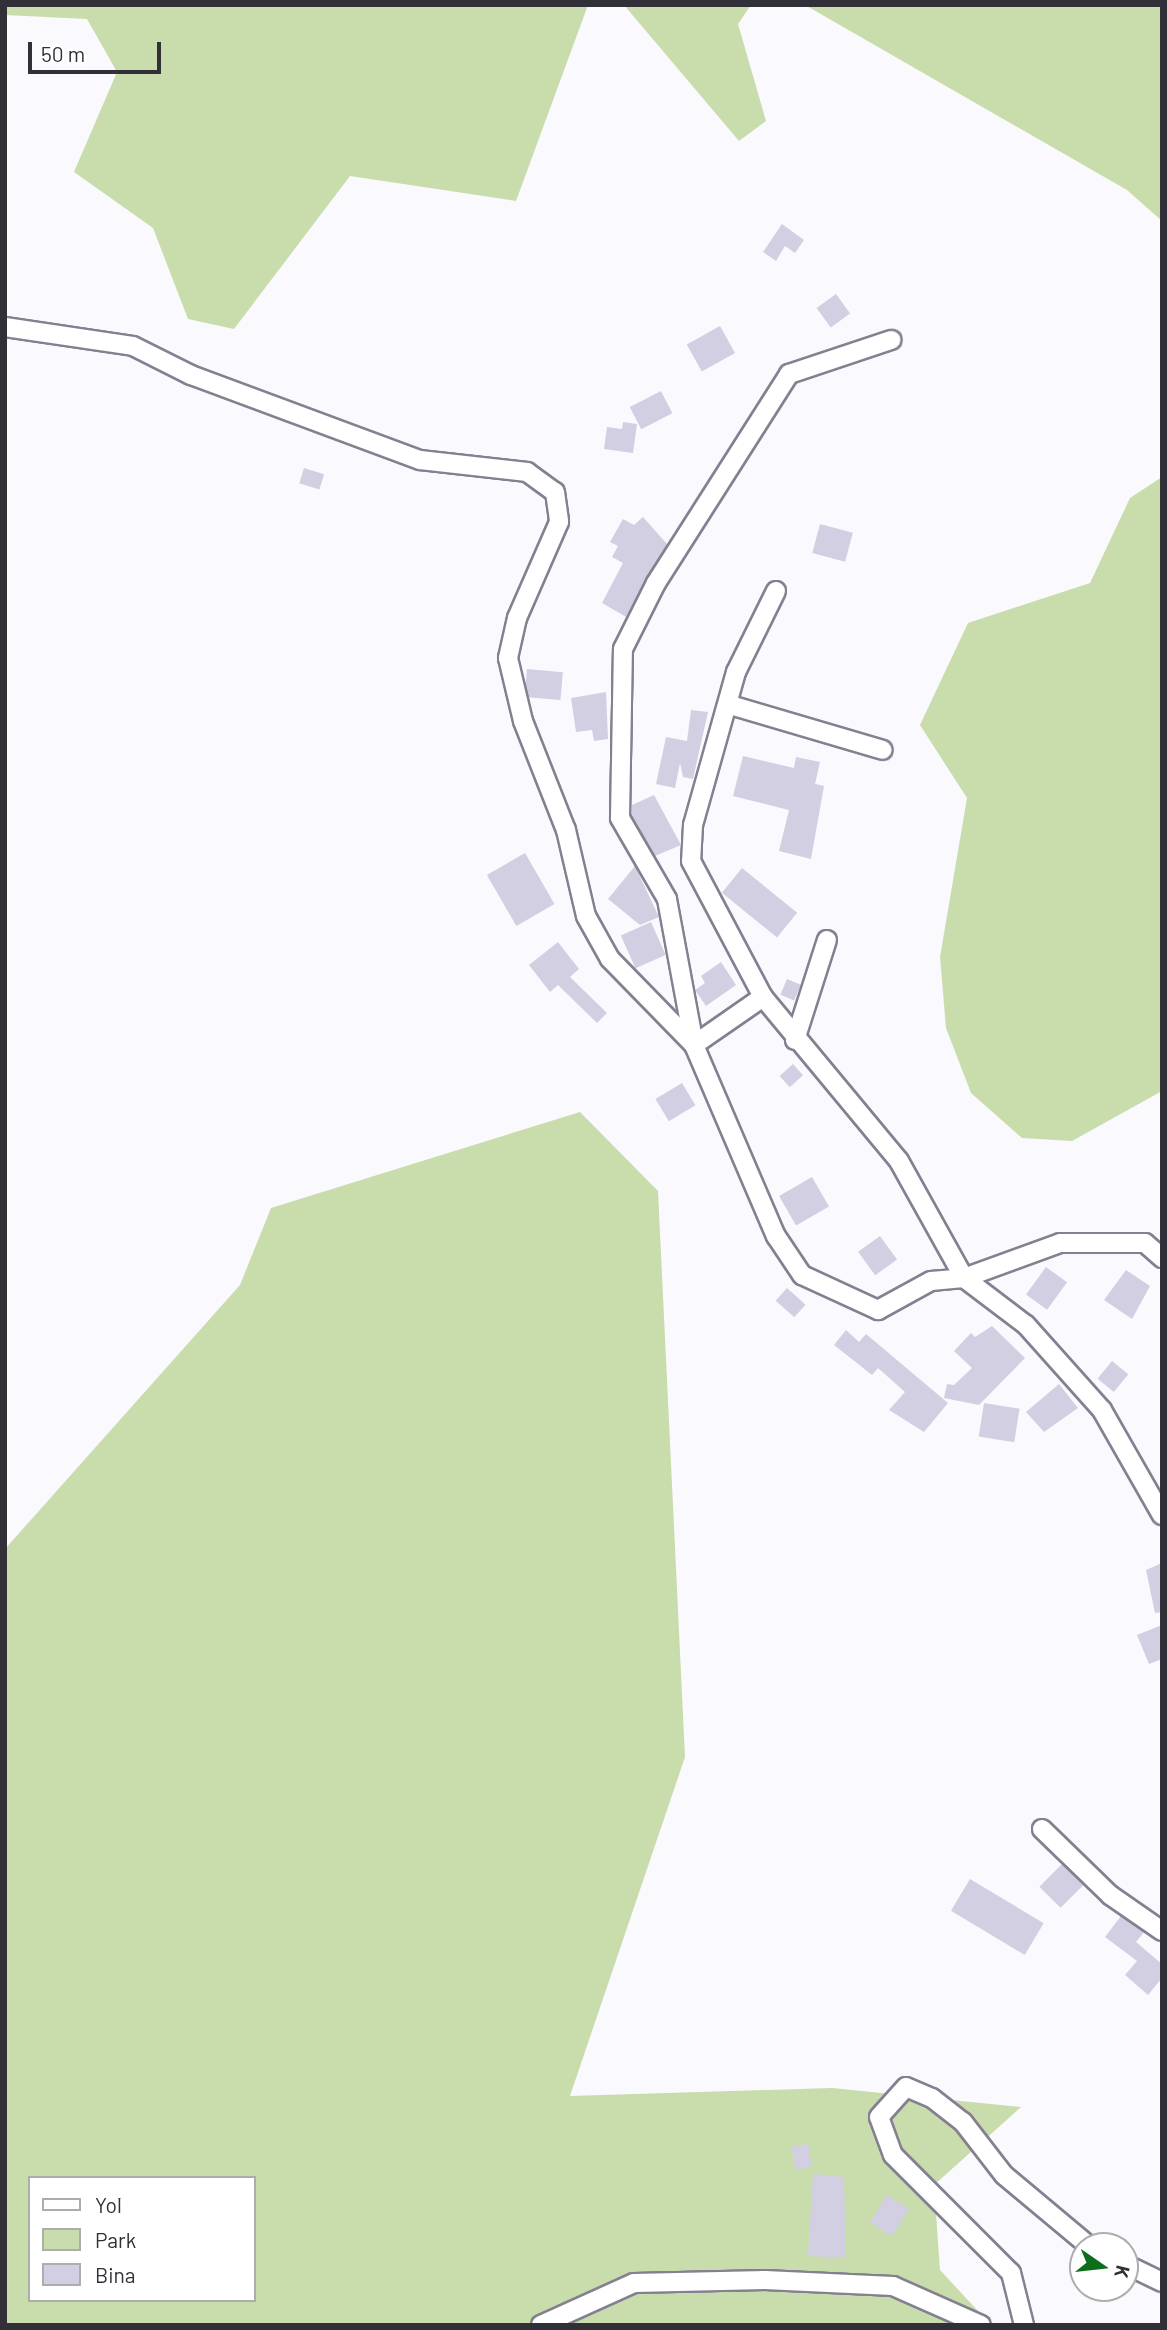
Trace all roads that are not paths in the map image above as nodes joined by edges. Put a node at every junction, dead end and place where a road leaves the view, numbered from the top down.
1 (5, 327) edge
2 (891, 340) dead end
3 (776, 591) dead end
4 (730, 705) junction
5 (883, 750) dead end
6 (827, 940) dead end
7 (763, 997) junction
8 (795, 1040) junction
9 (694, 1045) junction
10 (1154, 1242) edge
11 (1162, 1258) edge
12 (964, 1278) junction
13 (1162, 1515) edge
14 (1042, 1829) dead end
15 (1162, 1931) edge
16 (1072, 2232) edge
17 (1139, 2271) edge
18 (1162, 2282) edge
19 (541, 2325) edge
20 (951, 2325) edge
21 (969, 2325) edge
22 (981, 2325) edge
23 (1024, 2325) edge

1 - 9 street
2 - 9 street
3 - 4 street
4 - 5 street
4 - 7 street
6 - 8 street
7 - 8 street
7 - 9 street
8 - 12 street
9 - 12 street
10 - 11 street
10 - 12 street
12 - 13 street
14 - 15 street
16 - 23 street
17 - 18 street
19 - 22 street
20 - 21 street

